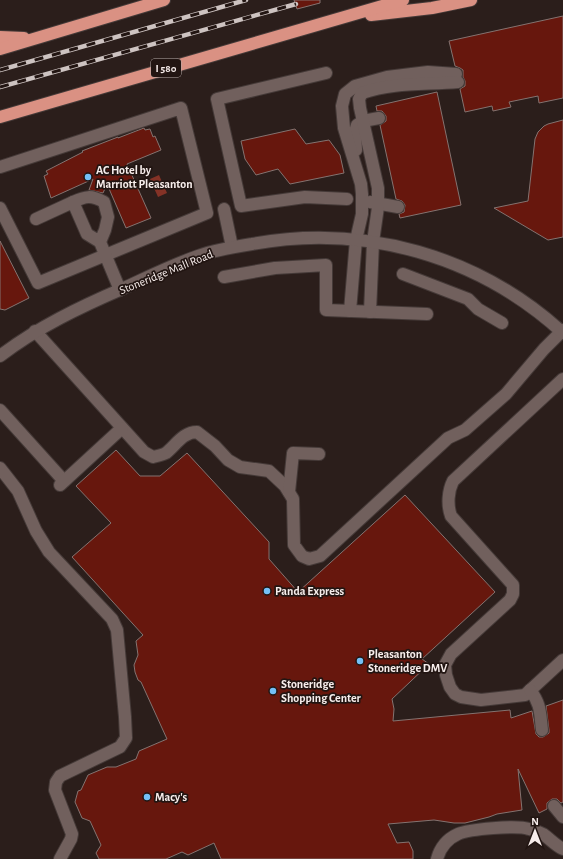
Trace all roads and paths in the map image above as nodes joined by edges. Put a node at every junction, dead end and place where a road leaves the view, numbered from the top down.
1 (164, 0) edge
2 (403, 0) edge
3 (471, 0) edge
4 (332, 20) junction
5 (0, 37) edge
6 (33, 39) junction
7 (0, 49) edge
8 (326, 73) dead end
9 (0, 117) edge
10 (363, 122) junction
11 (367, 136) junction
12 (0, 167) edge
13 (358, 173) junction
14 (347, 199) dead end
15 (73, 202) junction
16 (362, 202) junction
17 (378, 203) junction
18 (398, 207) dead end
19 (0, 208) edge
20 (224, 209) dead end
21 (36, 219) dead end
22 (356, 240) junction
23 (100, 242) junction
24 (373, 242) junction
25 (232, 247) junction
26 (105, 255) junction
27 (403, 274) dead end
28 (224, 277) dead end
29 (120, 290) junction
30 (350, 311) junction
31 (370, 312) junction
32 (427, 314) dead end
33 (502, 323) dead end
34 (35, 331) junction
35 (563, 331) edge
36 (5, 345) edge
37 (0, 356) edge
38 (563, 379) edge
39 (0, 410) edge
40 (122, 428) junction
41 (319, 454) dead end
42 (0, 468) edge
43 (289, 492) junction
44 (563, 660) edge
45 (530, 690) junction
46 (542, 730) dead end
47 (554, 806) dead end
48 (563, 817) edge
49 (563, 848) edge
50 (60, 859) edge
51 (436, 859) edge

1 - 6 highway
2 - 4 highway, I 580
3 - 4 highway
4 - 9 highway, I 580
5 - 6 highway
6 - 7 highway
8 - 14 street
10 - 11 street
10 - 11 street
10 - 13 street
10 - 13 street
11 - 17 street
12 - 26 street
13 - 16 street
15 - 21 street
15 - 23 street
15 - 23 street
16 - 17 street
16 - 22 street
17 - 18 street
17 - 24 street
19 - 26 street
20 - 25 street
22 - 24 street, Stoneridge Mall Road
22 - 25 street, Stoneridge Mall Road
22 - 30 street
23 - 26 street
24 - 31 street
24 - 35 street, Stoneridge Mall Road
25 - 29 street, Stoneridge Mall Road
26 - 29 street
27 - 33 street
28 - 30 street
29 - 34 street, Stoneridge Mall Road
30 - 31 street
31 - 32 street
34 - 36 street, Stoneridge Mall Road
34 - 40 street
35 - 43 street
36 - 37 street, Stoneridge Mall Road
38 - 45 street
39 - 40 street
40 - 43 street
41 - 43 street
42 - 50 street
44 - 45 street
45 - 46 street
47 - 48 street
49 - 51 street

